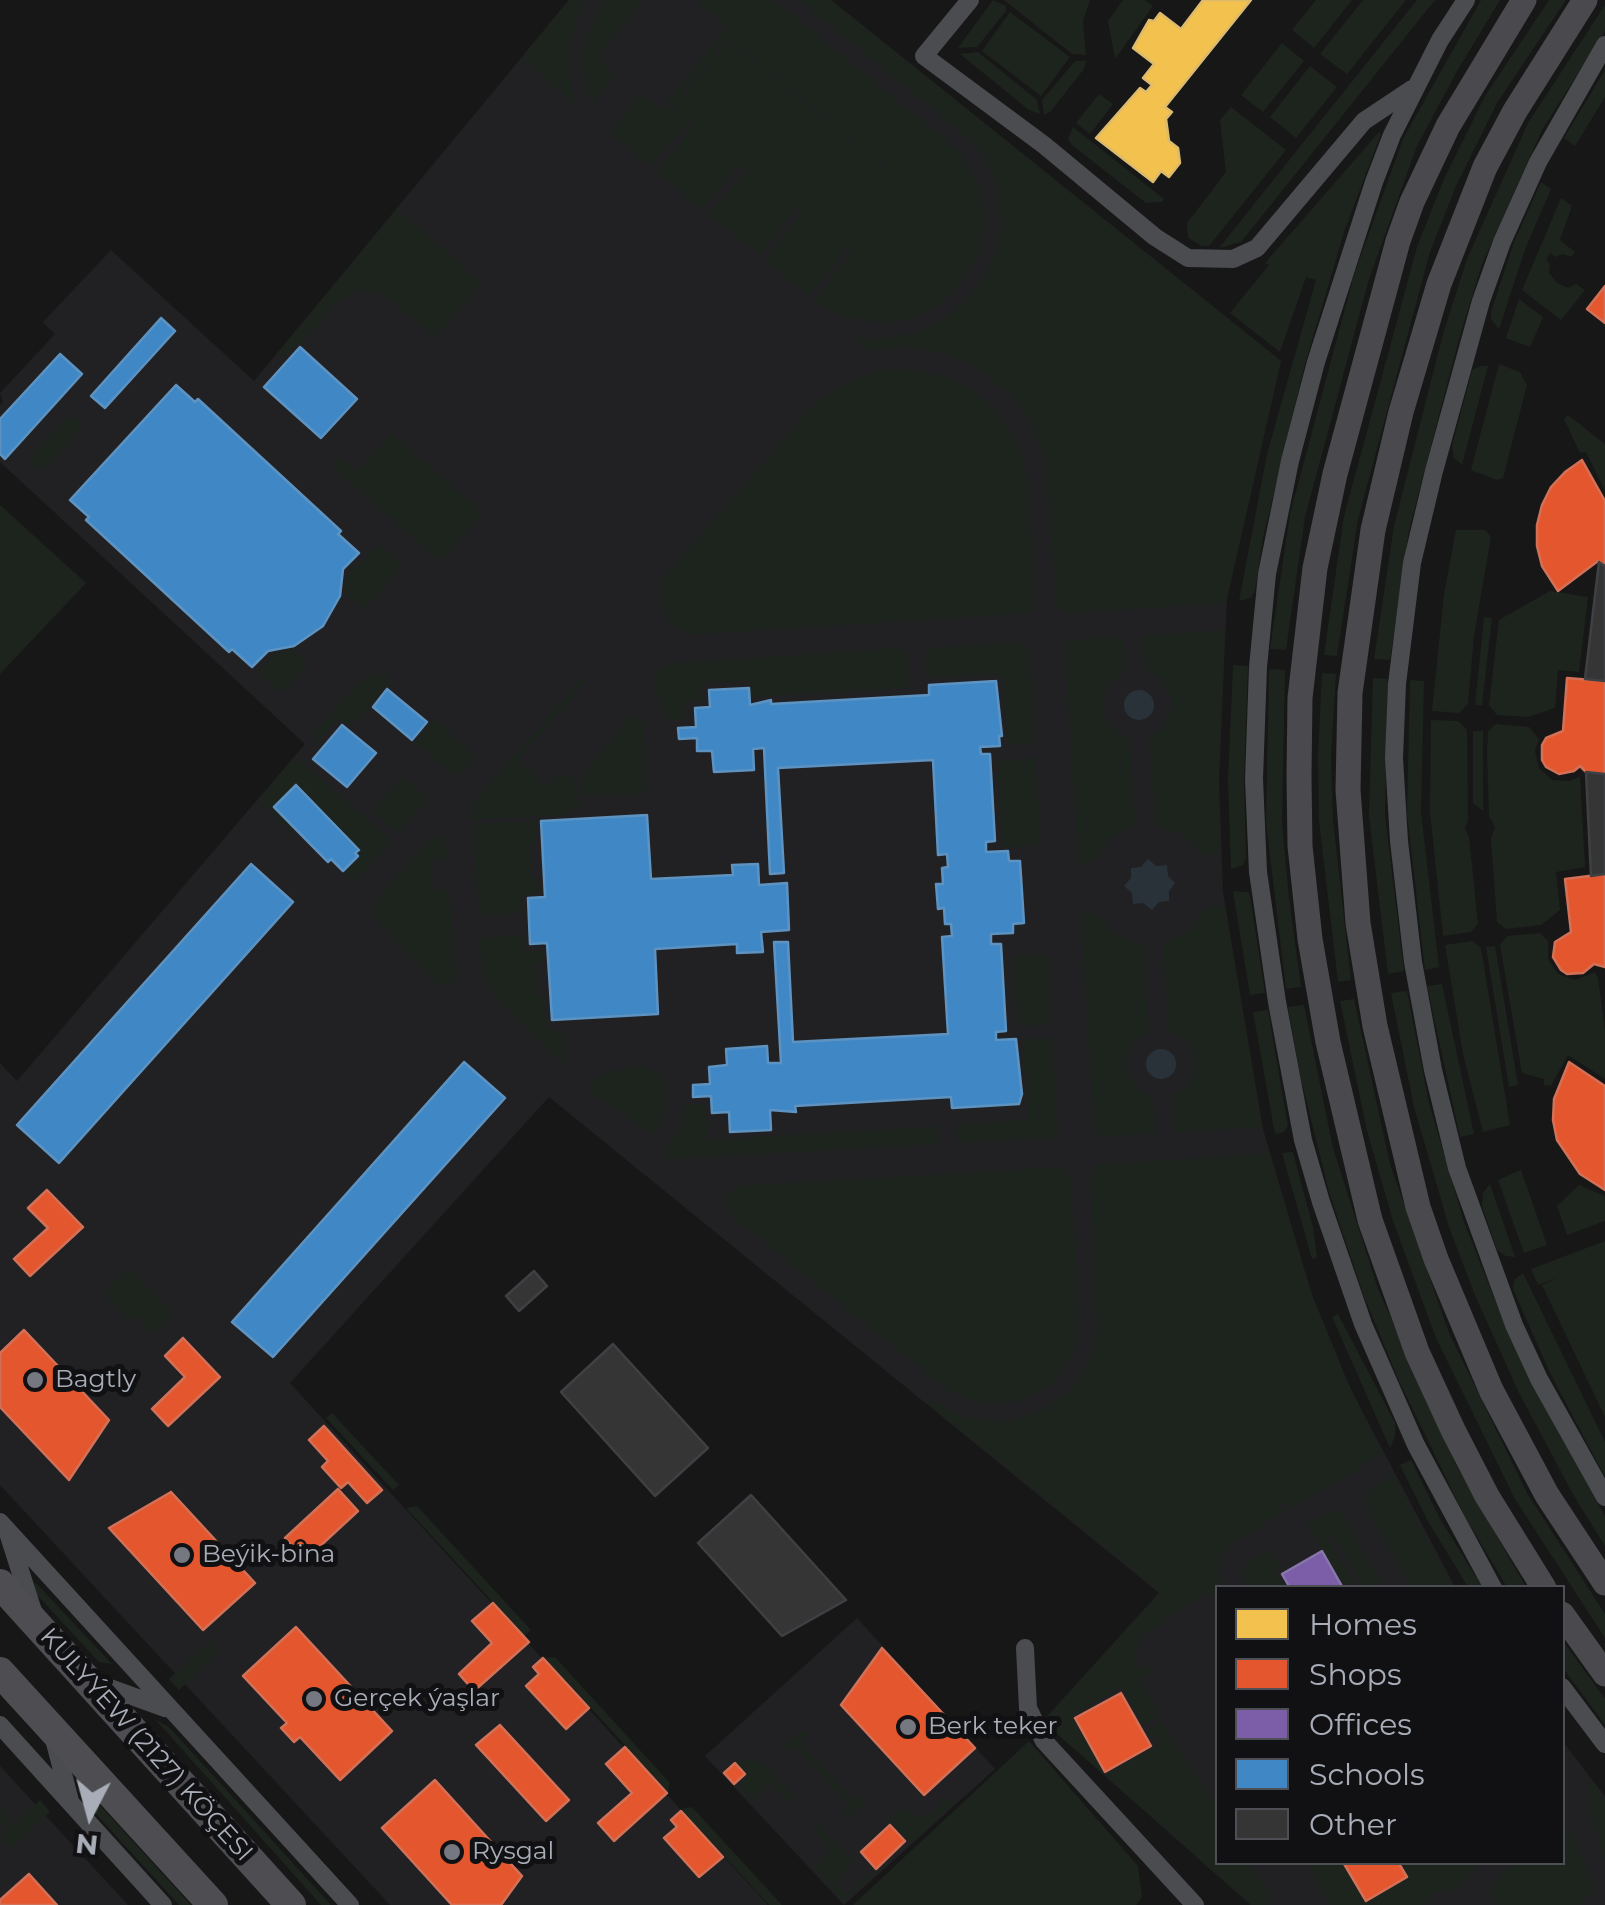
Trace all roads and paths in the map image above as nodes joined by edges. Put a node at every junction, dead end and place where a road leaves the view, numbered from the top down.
1 (970, 0) edge
2 (1466, 0) edge
3 (1524, 0) edge
4 (1585, 0) edge
5 (1605, 45) edge
6 (1415, 87) junction
7 (1605, 1498) edge
8 (4, 1526) edge
9 (1605, 1583) edge
10 (0, 1584) edge
11 (1491, 1585) edge
12 (1542, 1585) edge
13 (1565, 1618) edge
14 (38, 1626) junction
15 (1025, 1648) dead end
16 (0, 1672) edge
17 (1605, 1674) edge
18 (87, 1680) junction
19 (1565, 1690) edge
20 (170, 1710) junction
21 (0, 1725) edge
22 (52, 1728) junction
23 (1605, 1744) edge
24 (71, 1804) junction
25 (162, 1905) edge
26 (213, 1905) edge
27 (291, 1905) edge
28 (350, 1905) edge
29 (1194, 1905) edge

1 - 6 street
2 - 6 street
3 - 12 main road
4 - 9 main road
5 - 7 street
6 - 11 street
8 - 14 street
8 - 20 street
10 - 14 highway, KULYÝEW (2127) KÖÇESI
13 - 17 main road
14 - 18 highway, KULYÝEW (2127) KÖÇESI
15 - 29 street
16 - 22 highway
18 - 20 street
18 - 27 highway, KULYÝEW (2127) KÖÇESI
19 - 23 street
20 - 28 street
21 - 24 street
22 - 24 street
22 - 26 highway
24 - 25 street

